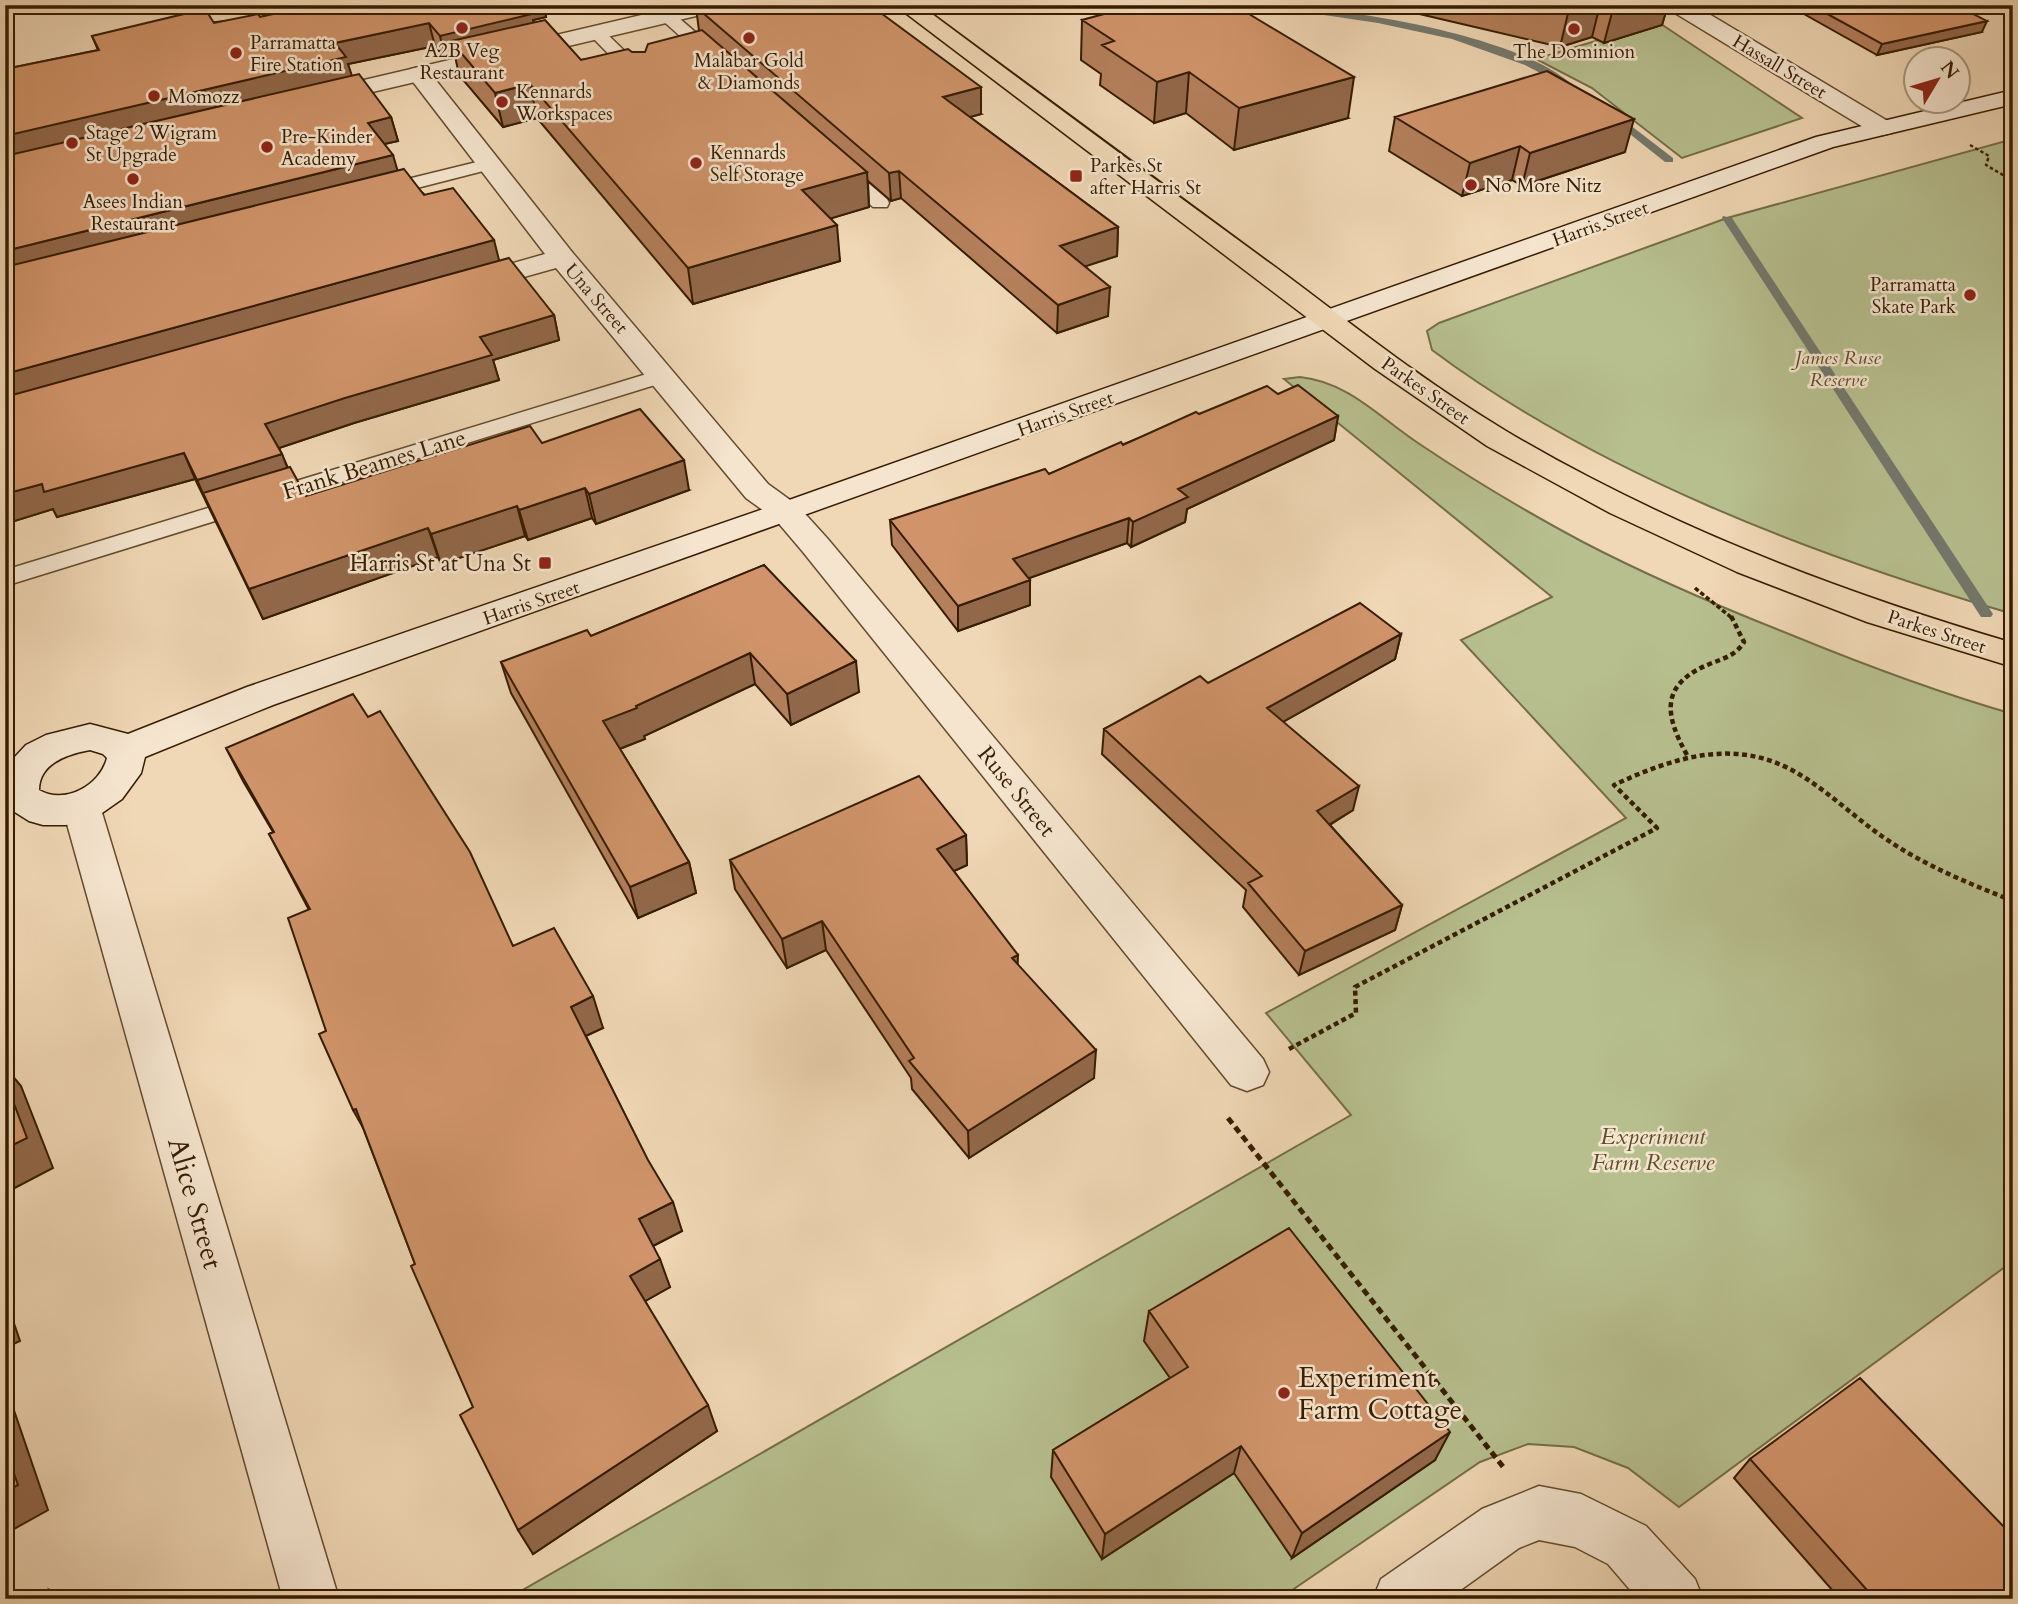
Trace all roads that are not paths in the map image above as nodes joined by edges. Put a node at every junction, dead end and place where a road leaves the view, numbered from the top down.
1 (713, 5) edge
2 (906, 5) edge
3 (1678, 5) edge
4 (662, 11) edge
5 (597, 33) junction
6 (724, 66) edge
7 (419, 74) junction
8 (644, 79) edge
9 (2013, 97) edge
10 (300, 102) edge
11 (1882, 128) junction
12 (828, 158) edge
13 (489, 164) junction
14 (366, 195) edge
15 (880, 204) dead end
16 (562, 258) junction
17 (439, 293) edge
18 (1328, 320) junction
19 (663, 375) junction
20 (786, 512) junction
21 (5, 578) edge
22 (2013, 655) edge
23 (124, 750) junction
24 (12, 788) edge
25 (81, 806) junction
26 (1247, 1072) road end
27 (312, 1599) edge
28 (1401, 1599) edge
29 (1675, 1599) edge

1 - 4 street
2 - 18 main road, Parkes Street
3 - 11 street, Hassall Street
4 - 5 street
4 - 6 lane
5 - 7 street
5 - 8 lane
7 - 10 street
7 - 13 street, Una Street
9 - 11 street, Harris Street
11 - 18 street, Harris Street
12 - 15 lane
13 - 14 lane
13 - 16 street, Una Street
16 - 17 street
16 - 19 street, Una Street
18 - 20 street, Harris Street
18 - 22 main road, Parkes Street
19 - 20 street, Una Street
19 - 21 lane, Frank Beames Lane
20 - 23 street, Harris Street
20 - 26 street, Ruse Street
23 - 24 street
23 - 25 street
24 - 25 street
25 - 27 street, Alice Street
28 - 29 street

